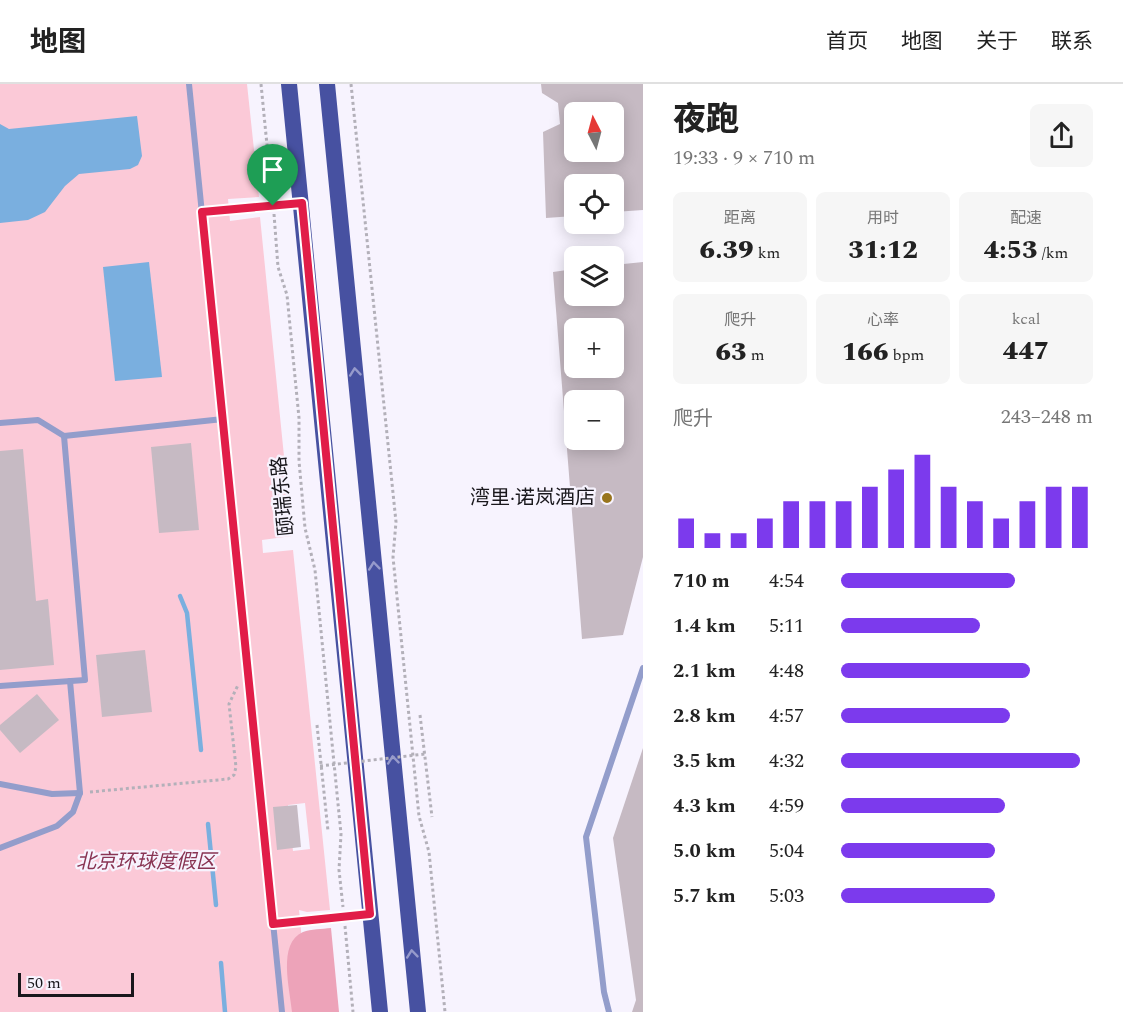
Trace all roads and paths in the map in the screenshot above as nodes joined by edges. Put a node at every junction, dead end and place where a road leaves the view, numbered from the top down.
1 (189, 84) edge
2 (261, 84) edge
3 (289, 84) edge
4 (327, 84) edge
5 (351, 84) edge
6 (302, 203) junction
7 (273, 206) junction
8 (202, 212) junction
9 (223, 419) junction
10 (0, 423) edge
11 (64, 436) junction
12 (643, 668) edge
13 (70, 681) junction
14 (238, 685) dead end
15 (0, 686) edge
16 (420, 715) dead end
17 (317, 725) dead end
18 (425, 754) junction
19 (320, 766) junction
20 (0, 784) edge
21 (80, 793) junction
22 (432, 817) dead end
23 (328, 831) dead end
24 (0, 848) edge
25 (370, 914) junction
26 (344, 916) junction
27 (273, 924) junction
28 (282, 1012) edge
29 (353, 1012) edge
30 (380, 1012) edge
31 (418, 1012) edge
32 (445, 1012) edge
33 (609, 1012) edge

1 - 8 lane
2 - 7 path, 颐瑞东路
3 - 6 main road
31 -> 4 main road
5 - 32 path
6 - 7 lane
6 - 25 main road
7 - 8 lane
7 - 26 path, 颐瑞东路
8 - 9 lane
9 - 11 lane
9 - 27 lane
10 - 11 lane
11 - 13 lane
12 - 33 lane
13 - 15 lane
13 - 21 lane
14 - 21 path
16 - 18 path
17 - 19 path
18 - 19 path, bridge
18 - 22 path
19 - 23 path
20 - 21 lane
21 - 24 lane
25 - 26 lane
25 - 30 main road
26 - 27 lane
26 - 29 path, 颐瑞东路
27 - 28 lane

